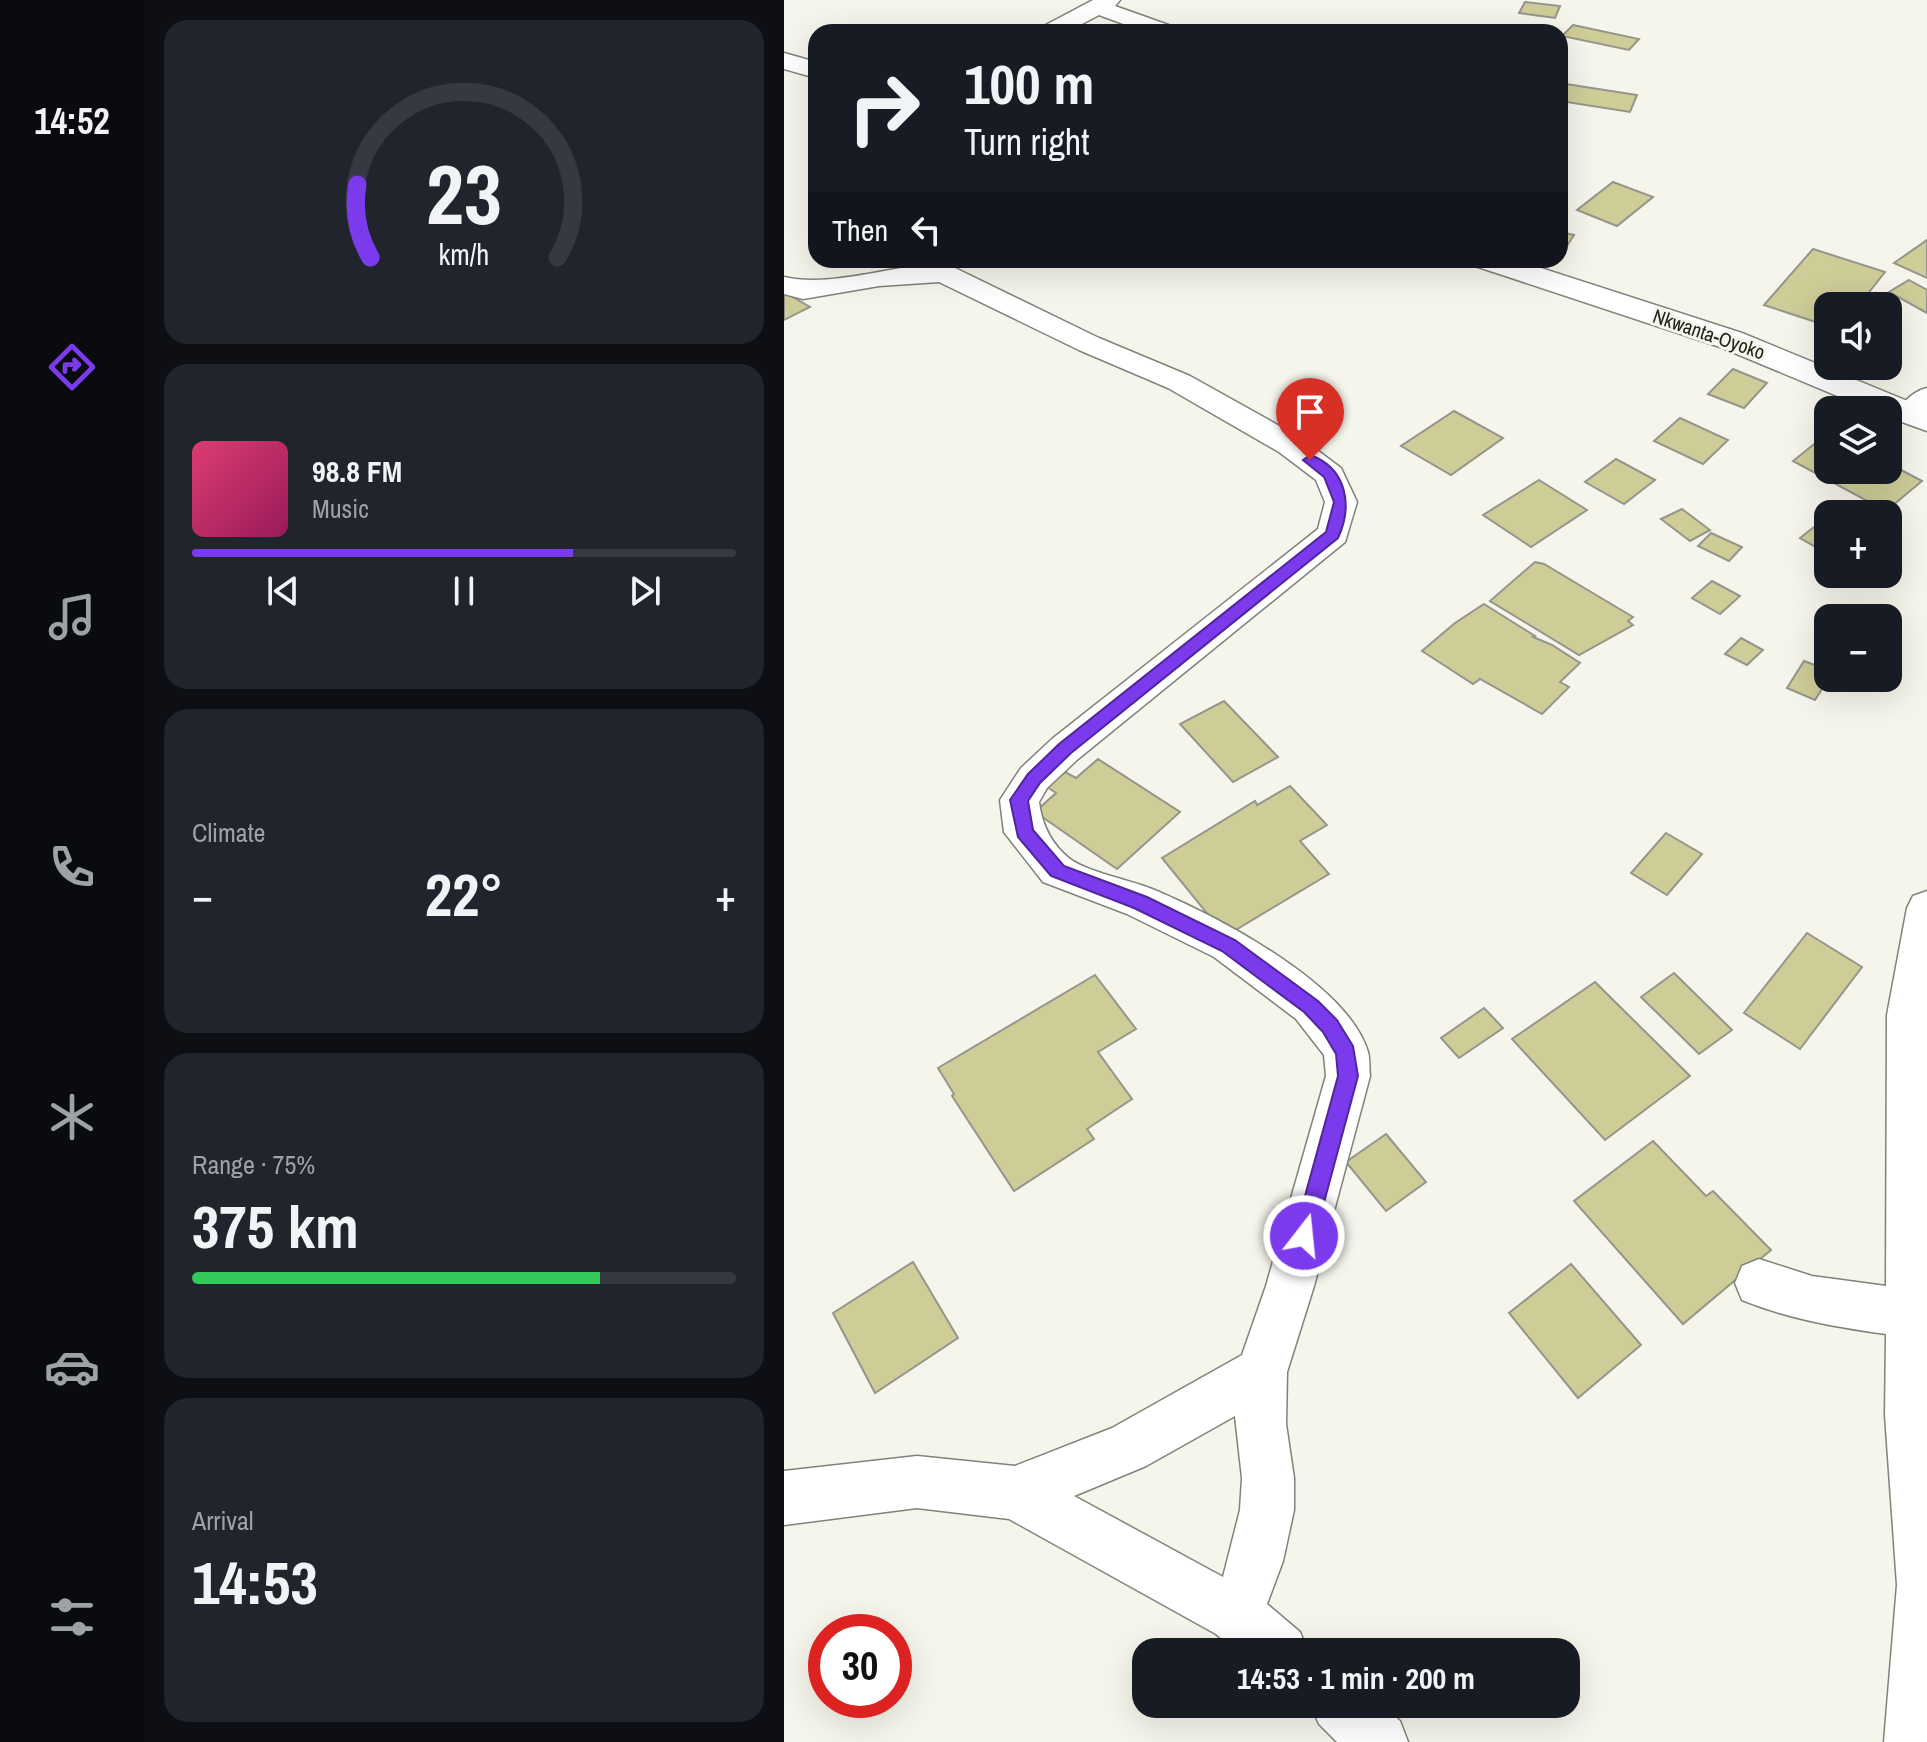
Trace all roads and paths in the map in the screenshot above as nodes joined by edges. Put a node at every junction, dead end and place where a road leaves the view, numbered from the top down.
1 (1102, 3) edge
2 (1064, 24) edge
3 (1148, 24) edge
4 (784, 61) edge
5 (808, 68) edge
6 (1510, 268) edge
7 (784, 285) edge
8 (1921, 410) edge
9 (1927, 908) edge
10 (1759, 1283) dead end
11 (1919, 1315) edge
12 (1262, 1372) junction
13 (1015, 1493) junction
14 (784, 1498) edge
15 (1236, 1614) junction
16 (1264, 1638) edge
17 (1354, 1718) edge
18 (1379, 1742) edge
19 (1913, 1742) edge

1 - 2 street
1 - 3 street
4 - 5 street
6 - 8 street, Nkwanta-Oyoko
7 - 12 street
9 - 11 street
10 - 11 street
11 - 19 street
12 - 13 street
12 - 15 street
13 - 14 street
13 - 15 street
15 - 16 street
17 - 18 street

